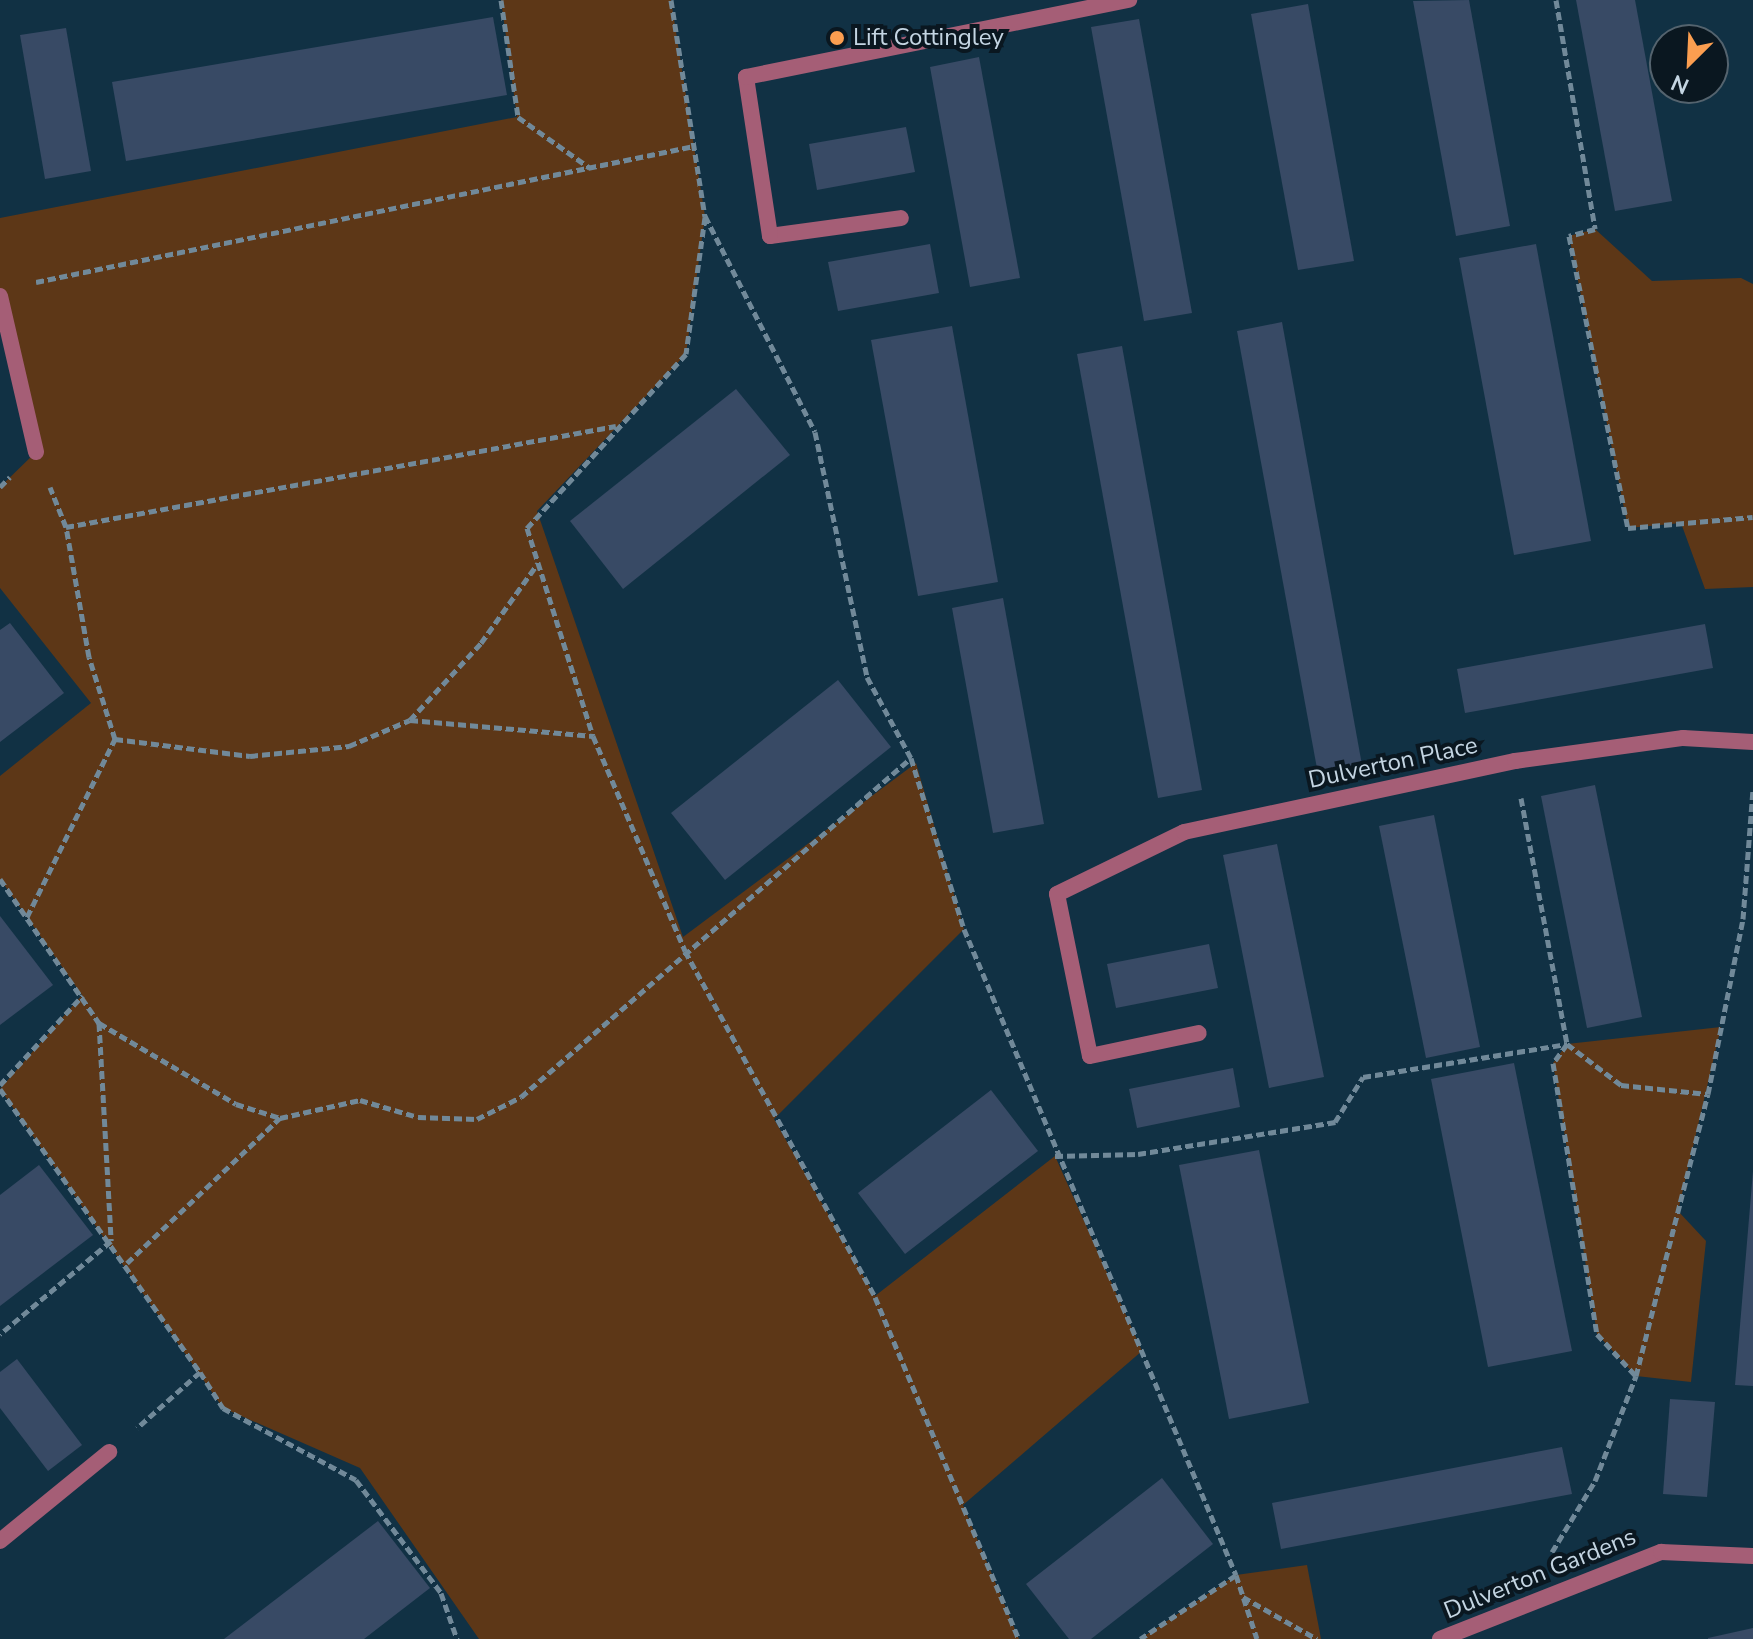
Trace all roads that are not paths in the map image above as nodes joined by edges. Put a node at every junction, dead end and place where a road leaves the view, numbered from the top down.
1 (1129, 0) edge
2 (901, 218) dead end
3 (0, 296) edge
4 (36, 452) road end
5 (1753, 742) edge
6 (1199, 1033) dead end
7 (109, 1452) road end
8 (0, 1541) edge
9 (1753, 1555) edge
10 (1440, 1639) edge

1 - 2 street
3 - 4 street
5 - 6 street, Dulverton Place
7 - 8 street
9 - 10 street, Dulverton Gardens

